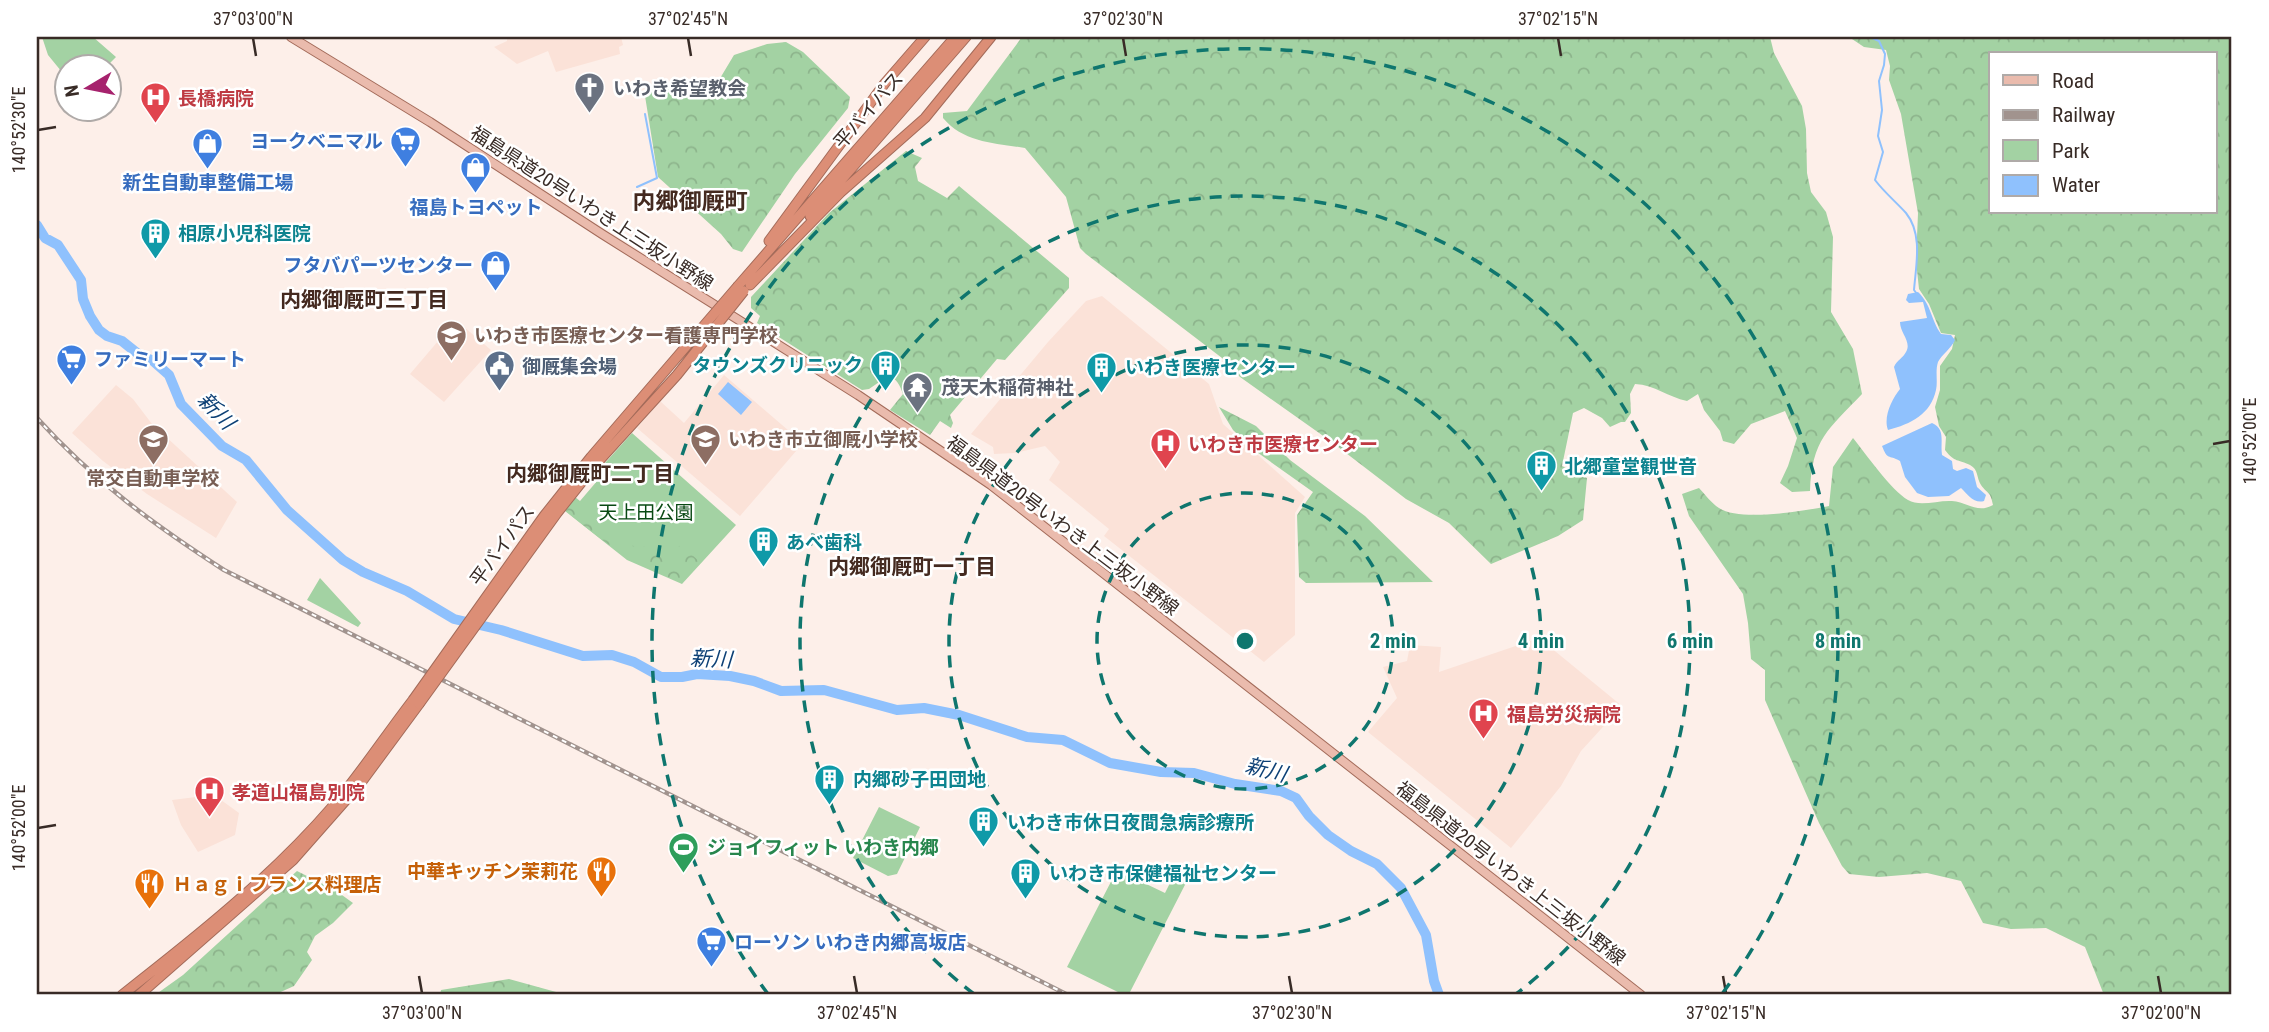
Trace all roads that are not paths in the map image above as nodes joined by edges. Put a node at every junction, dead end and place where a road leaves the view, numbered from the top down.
1 (291, 37) edge
2 (925, 37) edge
3 (955, 37) edge
4 (967, 37) edge
5 (991, 37) edge
6 (905, 101) junction
7 (744, 285) junction
8 (416, 702) junction
9 (122, 995) edge
10 (139, 995) edge
11 (1641, 995) edge

1 - 11 main road, 福島県道20号いわき上三坂小野線
2 - 7 highway
3 - 6 highway, 平バイパス
4 - 6 highway, 平バイパス
5 - 7 highway
6 - 7 highway, 平バイパス
7 - 8 highway, 平バイパス, bridge
8 - 9 highway, 平バイパス
8 - 10 highway, 平バイパス

